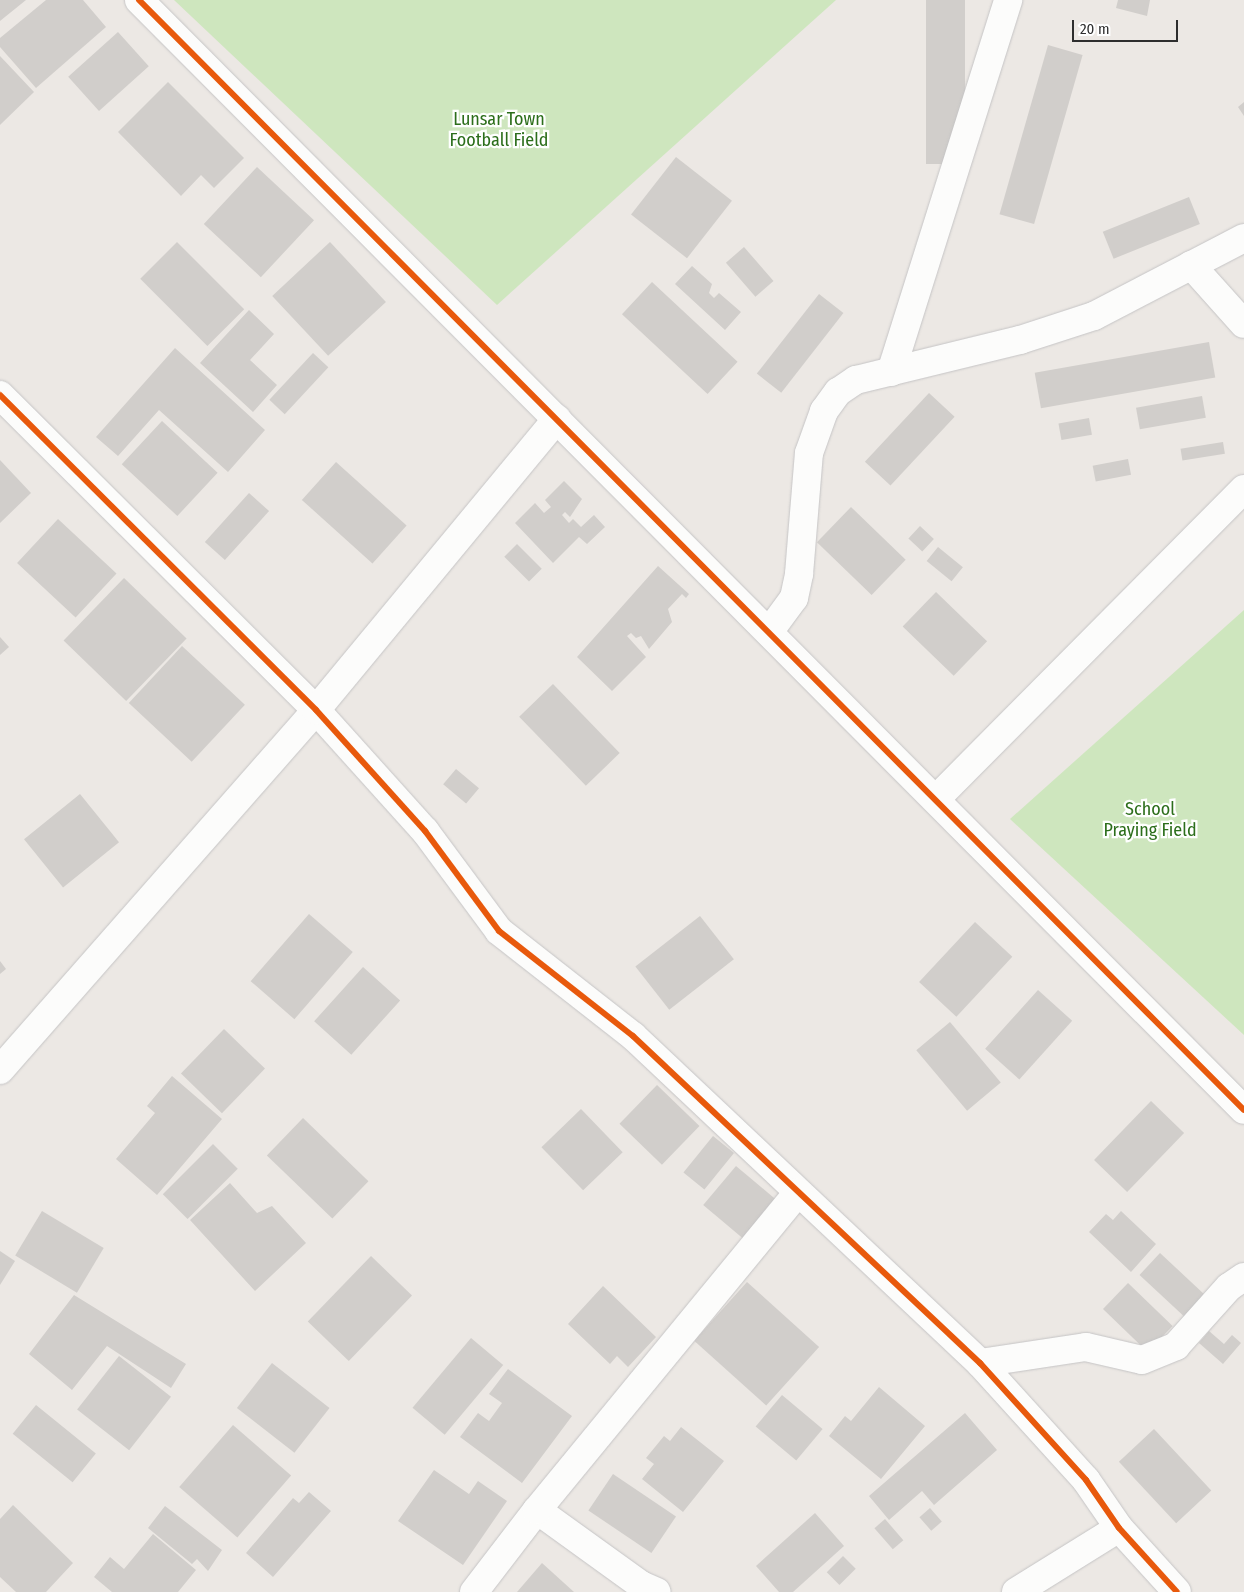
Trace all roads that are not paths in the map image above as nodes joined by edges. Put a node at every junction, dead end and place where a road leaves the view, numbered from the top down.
1 (139, 0) edge
2 (1008, 0) edge
3 (1244, 238) edge
4 (1191, 265) junction
5 (1244, 324) edge
6 (891, 372) junction
7 (0, 395) edge
8 (557, 419) junction
9 (1244, 489) edge
10 (769, 632) junction
11 (316, 710) junction
12 (936, 799) junction
13 (0, 1070) edge
14 (1244, 1110) edge
15 (798, 1192) junction
16 (1244, 1277) edge
17 (980, 1363) junction
18 (537, 1510) junction
19 (1118, 1528) junction
20 (474, 1592) edge
21 (657, 1592) edge
22 (1016, 1592) edge
23 (1177, 1592) edge

1 - 8 street
2 - 6 street
3 - 4 street
4 - 5 street
4 - 6 street
6 - 10 street
7 - 11 street
8 - 10 street
8 - 11 street
9 - 12 street
10 - 12 street
11 - 13 street
11 - 15 street
12 - 14 street
15 - 17 street
15 - 18 street
16 - 17 street
17 - 19 street
18 - 20 street
18 - 21 street
19 - 22 street
19 - 23 street

